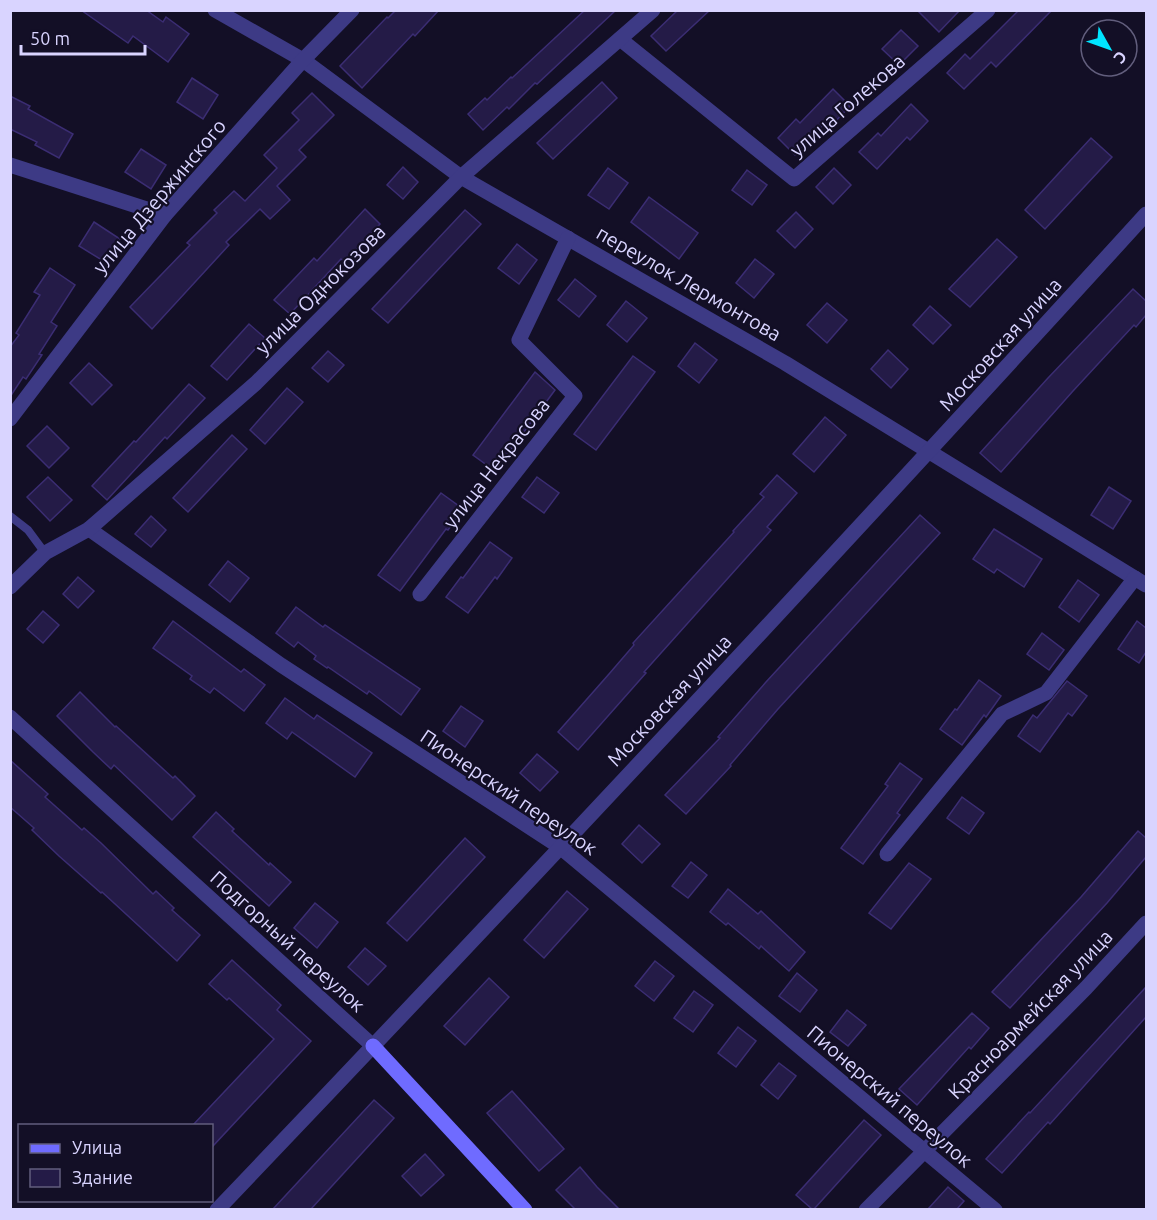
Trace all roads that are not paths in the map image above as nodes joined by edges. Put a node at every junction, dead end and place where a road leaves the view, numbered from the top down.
1 (215, 10) edge
2 (352, 10) edge
3 (653, 10) edge
4 (988, 10) edge
5 (620, 39) junction
6 (303, 60) junction
7 (10, 165) edge
8 (461, 177) junction
9 (1146, 214) edge
10 (165, 215) junction
11 (568, 238) junction
12 (10, 419) edge
13 (929, 453) junction
14 (10, 516) edge
15 (89, 529) junction
16 (45, 553) junction
17 (1141, 582) edge
18 (10, 587) edge
19 (420, 594) dead end
20 (10, 717) edge
21 (560, 847) junction
22 (887, 854) dead end
23 (1146, 923) edge
24 (373, 1046) junction
25 (924, 1152) junction
26 (217, 1209) edge
27 (525, 1209) edge
28 (866, 1209) edge
29 (995, 1209) edge

1 - 6 street, переулок Лермонтова
2 - 6 street, улица Дзержинского
3 - 5 street, улица Однокозова
4 - 5 street, улица Голекова
5 - 8 street, улица Однокозова
6 - 8 street, переулок Лермонтова
6 - 10 street, улица Дзержинского
7 - 10 street
8 - 11 street, переулок Лермонтова
8 - 15 street, улица Однокозова
9 - 13 street, Московская улица
10 - 12 street, улица Дзержинского
11 - 13 street, переулок Лермонтова
11 - 19 street, улица Некрасова
13 - 17 street, переулок Лермонтова
13 - 21 street, Московская улица
14 - 16 lane
15 - 16 street, улица Однокозова
15 - 21 street, Пионерский переулок
16 - 18 street, улица Однокозова
17 - 22 street
20 - 24 street, Подгорный переулок
21 - 24 street, Московская улица
21 - 25 street, Пионерский переулок
23 - 25 street, Красноармейская улица
24 - 26 street, Московская улица
24 - 27 main road, Подгорный переулок
25 - 28 street, Красноармейская улица
25 - 29 street, Пионерский переулок

